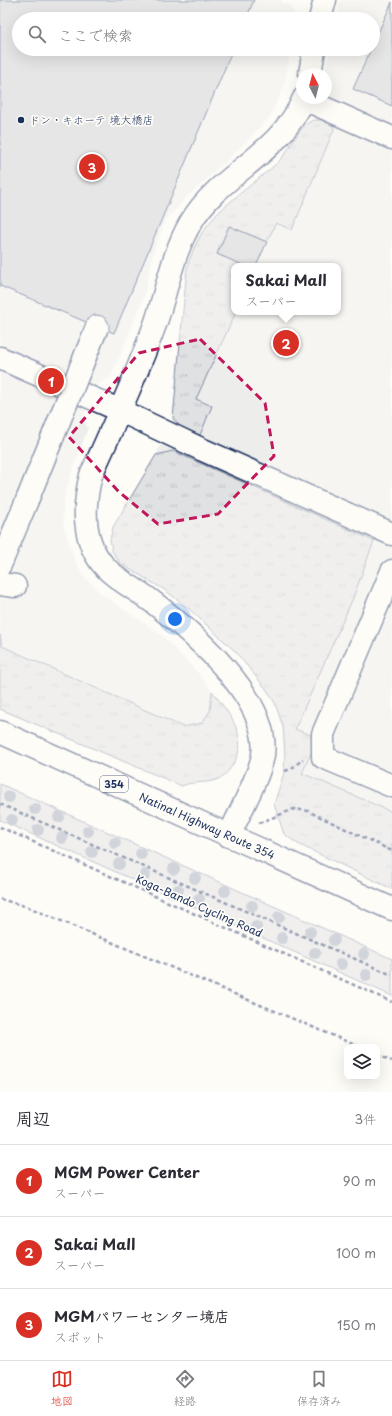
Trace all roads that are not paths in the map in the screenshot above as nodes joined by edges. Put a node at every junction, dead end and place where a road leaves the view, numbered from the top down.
1 (325, 0) edge
2 (322, 12) edge
3 (313, 56) edge
4 (311, 68) edge
5 (301, 104) edge
6 (317, 104) edge
7 (392, 138) edge
8 (97, 326) dead end
9 (0, 358) edge
10 (120, 410) junction
11 (392, 534) edge
12 (0, 565) edge
13 (392, 571) edge
14 (0, 732) edge
15 (392, 786) edge
16 (229, 836) junction
17 (392, 909) edge

1 - 2 main road
3 - 4 main road
5 - 10 main road
6 - 7 main road
8 - 12 main road, bridge
9 - 10 main road
10 - 11 main road
10 - 16 main road
13 - 15 main road
14 - 16 main road, Natinal Highway Route 354 / 354
16 - 17 main road, Natinal Highway Route 354 / 354

